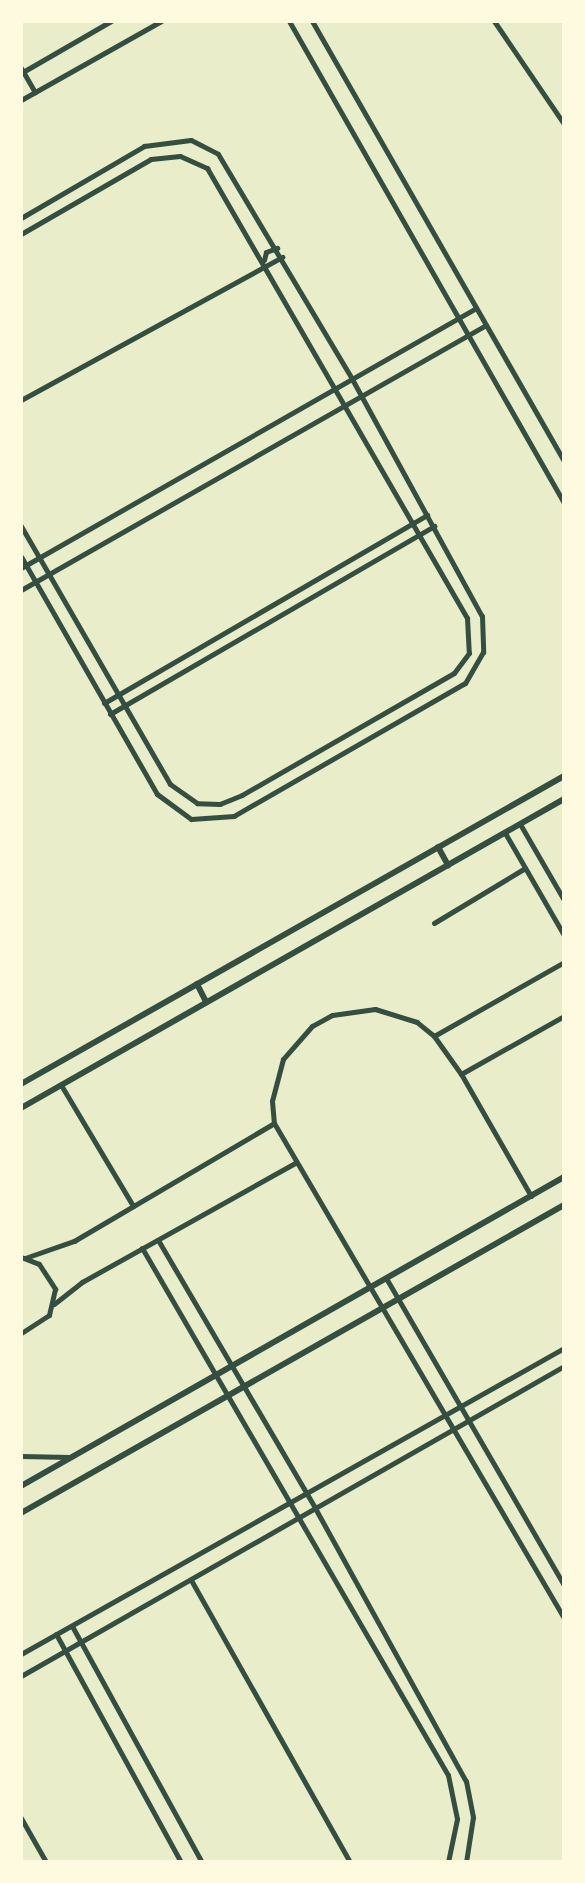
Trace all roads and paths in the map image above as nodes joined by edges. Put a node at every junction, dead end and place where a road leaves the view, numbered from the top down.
1 (111, 21) edge
2 (161, 21) edge
3 (289, 21) edge
4 (312, 21) edge
5 (494, 21) edge
6 (22, 70) edge
7 (35, 92) junction
8 (21, 100) edge
9 (564, 124) edge
10 (83, 181) junction
11 (91, 194) junction
12 (21, 218) edge
13 (21, 234) edge
14 (276, 248) junction
15 (282, 257) junction
16 (264, 263) junction
17 (476, 308) junction
18 (458, 318) junction
19 (486, 325) junction
20 (468, 335) junction
21 (352, 379) junction
22 (336, 390) junction
23 (362, 396) junction
24 (21, 400) edge
25 (345, 406) junction
26 (564, 461) edge
27 (564, 503) edge
28 (427, 515) junction
29 (413, 524) junction
30 (21, 526) edge
31 (434, 526) junction
32 (419, 534) junction
33 (21, 557) edge
34 (39, 558) junction
35 (23, 567) edge
36 (49, 575) junction
37 (35, 582) junction
38 (307, 584) junction
39 (21, 590) edge
40 (313, 595) junction
41 (118, 695) junction
42 (104, 703) junction
43 (124, 706) junction
44 (386, 712) junction
45 (110, 714) junction
46 (393, 724) junction
47 (564, 776) edge
48 (564, 799) edge
49 (520, 824) junction
50 (505, 833) junction
51 (438, 847) junction
52 (448, 865) junction
53 (525, 868) junction
54 (564, 900) edge
55 (433, 923) dead end
56 (564, 935) edge
57 (564, 962) edge
58 (197, 984) junction
59 (206, 1002) junction
60 (564, 1016) edge
61 (435, 1036) junction
62 (461, 1074) junction
63 (21, 1084) edge
64 (61, 1085) junction
65 (21, 1108) edge
66 (274, 1123) junction
67 (295, 1163) junction
68 (564, 1177) edge
69 (531, 1196) junction
70 (564, 1205) edge
71 (133, 1206) junction
72 (158, 1240) junction
73 (142, 1248) junction
74 (23, 1257) edge
75 (386, 1278) junction
76 (370, 1287) junction
77 (399, 1299) junction
78 (54, 1304) junction
79 (383, 1308) junction
80 (21, 1333) edge
81 (564, 1348) edge
82 (232, 1366) junction
83 (564, 1366) edge
84 (216, 1374) junction
85 (244, 1387) junction
86 (229, 1396) junction
87 (462, 1406) junction
88 (446, 1416) junction
89 (470, 1420) junction
90 (453, 1429) junction
91 (21, 1456) edge
92 (74, 1457) junction
93 (21, 1486) edge
94 (307, 1494) junction
95 (291, 1503) junction
96 (315, 1508) junction
97 (21, 1513) edge
98 (300, 1517) junction
99 (191, 1580) junction
100 (564, 1585) edge
101 (564, 1618) edge
102 (72, 1626) junction
103 (57, 1634) junction
104 (81, 1643) junction
105 (66, 1651) junction
106 (21, 1654) edge
107 (21, 1676) edge
108 (21, 1818) edge
109 (46, 1862) edge
110 (181, 1862) edge
111 (202, 1862) edge
112 (350, 1862) edge
113 (448, 1862) edge
114 (466, 1862) edge

1 - 6 street
2 - 7 street
3 - 18 street
4 - 17 street
5 - 9 street
6 - 7 street
7 - 8 street
10 - 11 street
10 - 12 street
10 - 14 street
11 - 13 street
11 - 16 street
14 - 15 street
14 - 16 street
15 - 16 street
15 - 21 street
16 - 22 street
16 - 24 street
17 - 18 street
17 - 19 street
18 - 20 street
18 - 21 street
19 - 20 street
19 - 26 street
20 - 23 street
20 - 27 street
21 - 22 street
21 - 23 street
22 - 25 street
22 - 34 street
23 - 25 street
23 - 28 street
25 - 29 street
25 - 36 street
28 - 29 street
28 - 31 street
29 - 32 street
29 - 38 street
30 - 34 street
31 - 32 street
31 - 46 street
32 - 40 street
32 - 44 street
33 - 35 street
34 - 35 street
34 - 36 street
35 - 37 street
36 - 37 street
36 - 41 street
37 - 39 street
37 - 42 street
38 - 40 street
38 - 41 street
40 - 43 street
41 - 42 street
41 - 43 street
42 - 45 street
43 - 44 street
43 - 45 street
44 - 46 street
45 - 46 street
47 - 51 street
48 - 49 street
49 - 50 street
49 - 54 street
50 - 52 street
50 - 53 street
51 - 52 street
51 - 58 street
52 - 59 street
53 - 55 street
53 - 56 street
57 - 61 street
58 - 59 street
58 - 63 street
59 - 64 street
60 - 62 street
61 - 62 street
61 - 66 street
62 - 69 street
64 - 65 street
64 - 71 street
66 - 67 street
66 - 71 street
67 - 72 street
67 - 76 street
68 - 69 street
69 - 75 street
70 - 77 street
71 - 74 street
72 - 73 street
72 - 82 street
73 - 78 street
73 - 84 street
74 - 78 street
75 - 76 street
75 - 77 street
76 - 79 street
76 - 82 street
77 - 79 street
77 - 87 street
78 - 80 street
79 - 85 street
79 - 88 street
81 - 87 street
82 - 84 street
82 - 85 street
83 - 89 street
84 - 86 street
84 - 92 street
85 - 86 street
85 - 94 street
86 - 95 street
86 - 97 street
87 - 88 street
87 - 89 street
88 - 90 street
88 - 94 street
89 - 90 street
89 - 100 street
90 - 96 street
90 - 101 street
91 - 92 street
92 - 93 street
94 - 95 street
94 - 96 street
95 - 98 street
95 - 102 street
96 - 98 street
96 - 114 street
98 - 99 street
98 - 113 street
99 - 104 street
99 - 112 street
102 - 103 street
102 - 104 street
103 - 105 street
103 - 106 street
104 - 105 street
104 - 111 street
105 - 107 street
105 - 110 street
108 - 109 street

